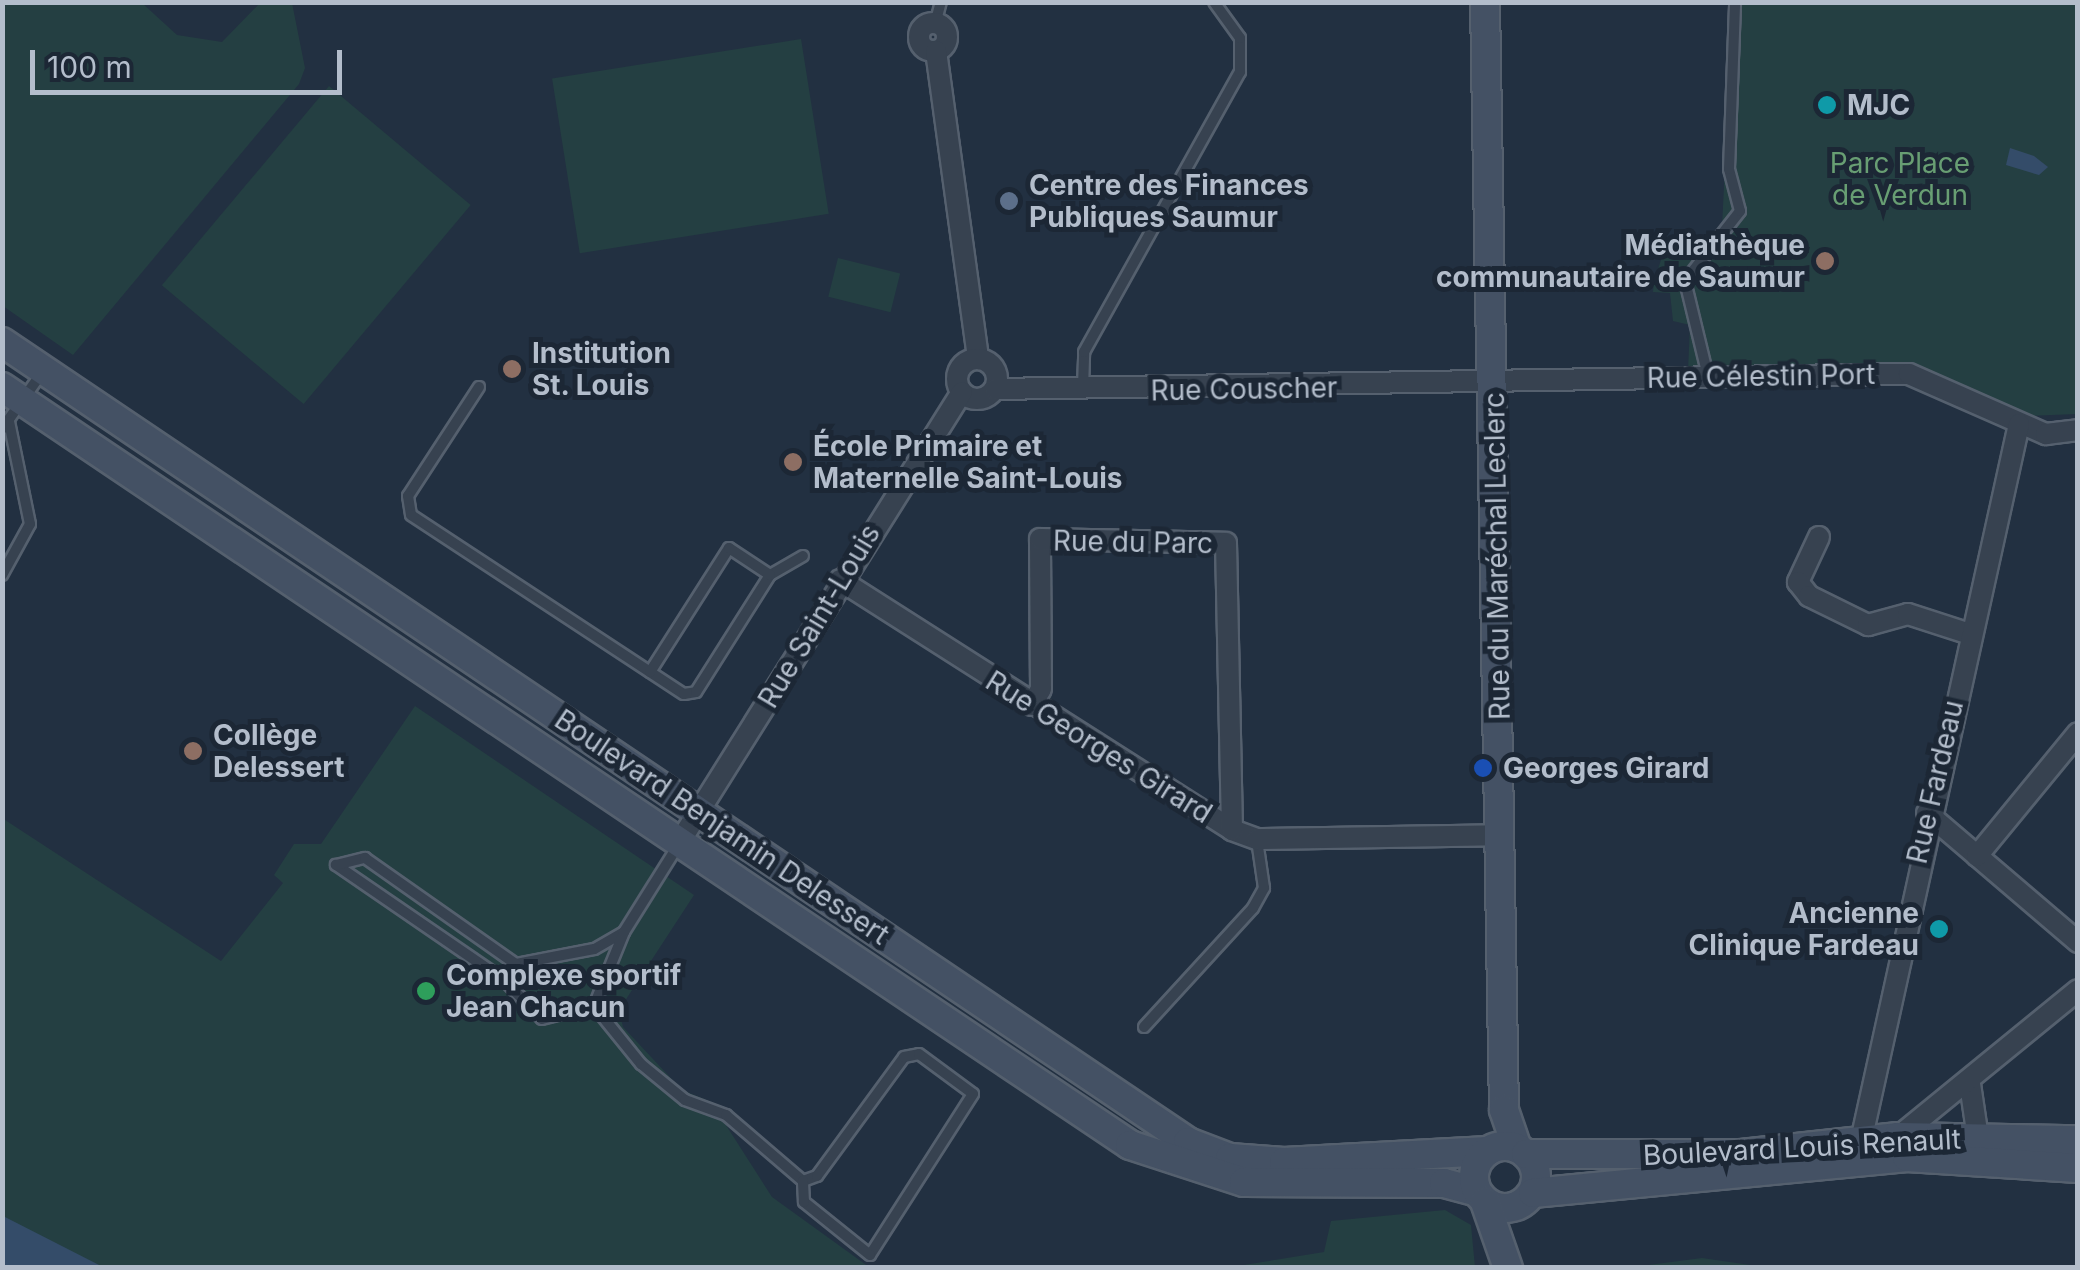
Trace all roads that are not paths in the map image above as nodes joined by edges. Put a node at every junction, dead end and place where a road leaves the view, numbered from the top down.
1 (942, 2) edge
2 (1214, 2) edge
3 (1485, 2) edge
4 (1735, 2) edge
5 (935, 24) joint
6 (2, 342) edge
7 (978, 360) junction
8 (44, 370) junction
9 (1708, 376) junction
10 (479, 387) dead end
11 (1493, 387) junction
12 (995, 389) junction
13 (1083, 391) junction
14 (962, 392) junction
15 (9, 410) edge
16 (2019, 424) junction
17 (2078, 430) edge
18 (1820, 537) dead end
19 (803, 556) dead end
20 (2, 575) edge
21 (770, 575) junction
22 (840, 580) junction
23 (1970, 634) junction
24 (650, 672) junction
25 (1032, 705) junction
26 (2078, 733) edge
27 (699, 812) junction
28 (1927, 814) junction
29 (1232, 830) junction
30 (1502, 836) junction
31 (1256, 839) junction
32 (679, 843) junction
33 (1977, 856) junction
34 (624, 932) junction
35 (2078, 942) edge
36 (516, 964) junction
37 (504, 980) junction
38 (2078, 990) edge
39 (594, 1006) junction
40 (1144, 1027) dead end
41 (1970, 1084) junction
42 (1898, 1137) junction
43 (1978, 1138) junction
44 (2078, 1140) edge
45 (1861, 1141) junction
46 (1506, 1151) junction
47 (2078, 1168) edge
48 (803, 1180) junction
49 (1530, 1196) junction
50 (1481, 1197) junction
51 (1509, 1268) edge

1 - 5 lane
2 - 13 lane
3 - 11 main road, Rue du Maréchal Leclerc
4 - 9 lane
5 - 7 street
6 - 8 main road, Boulevard Benjamin Delessert
7 - 12 street
7 - 14 street
8 - 15 lane
8 - 27 main road, Boulevard Benjamin Delessert
9 - 11 street, Rue Célestin Port
9 - 16 street, Rue Célestin Port
10 - 24 lane
11 - 13 street, Rue Couscher
11 - 30 main road, Rue du Maréchal Leclerc
12 - 13 street, Rue Couscher
12 - 14 street
14 - 22 street, Rue Saint-Louis
15 - 20 lane
15 - 32 main road, Boulevard Benjamin Delessert
16 - 17 street, Rue Célestin Port
16 - 23 street, Rue Fardeau
18 - 23 street
19 - 21 lane
21 - 24 lane
21 - 24 lane
22 - 25 street, Rue Georges Girard
22 - 27 street, Rue Saint-Louis
23 - 28 street, Rue Fardeau
25 - 29 street, Rue Georges Girard
25 - 29 street, Rue du Parc
26 - 33 street
27 - 32 street, Rue Saint-Louis
27 - 46 main road, Boulevard Benjamin Delessert
28 - 33 street
28 - 45 street, Rue Fardeau
29 - 31 street, Rue Georges Girard
30 - 31 street, Rue Georges Girard
30 - 46 main road, Rue du Maréchal Leclerc
31 - 40 lane
32 - 34 lane
32 - 50 main road, Boulevard Benjamin Delessert
33 - 35 street
34 - 36 lane
34 - 39 lane
36 - 37 lane
36 - 37 lane
37 - 39 lane
38 - 41 street
39 - 48 lane
41 - 42 street
41 - 43 street
42 - 43 main road, Boulevard Louis Renault
42 - 45 main road, Boulevard Louis Renault
43 - 44 main road, Boulevard Louis Renault
45 - 46 main road, Boulevard Louis Renault
46 - 49 main road
46 - 50 main road, Rue du Maréchal Leclerc
47 - 49 main road, Boulevard Louis Renault
48 - 48 lane
49 - 50 main road, Boulevard Benjamin Delessert
49 - 51 main road
50 - 51 main road

